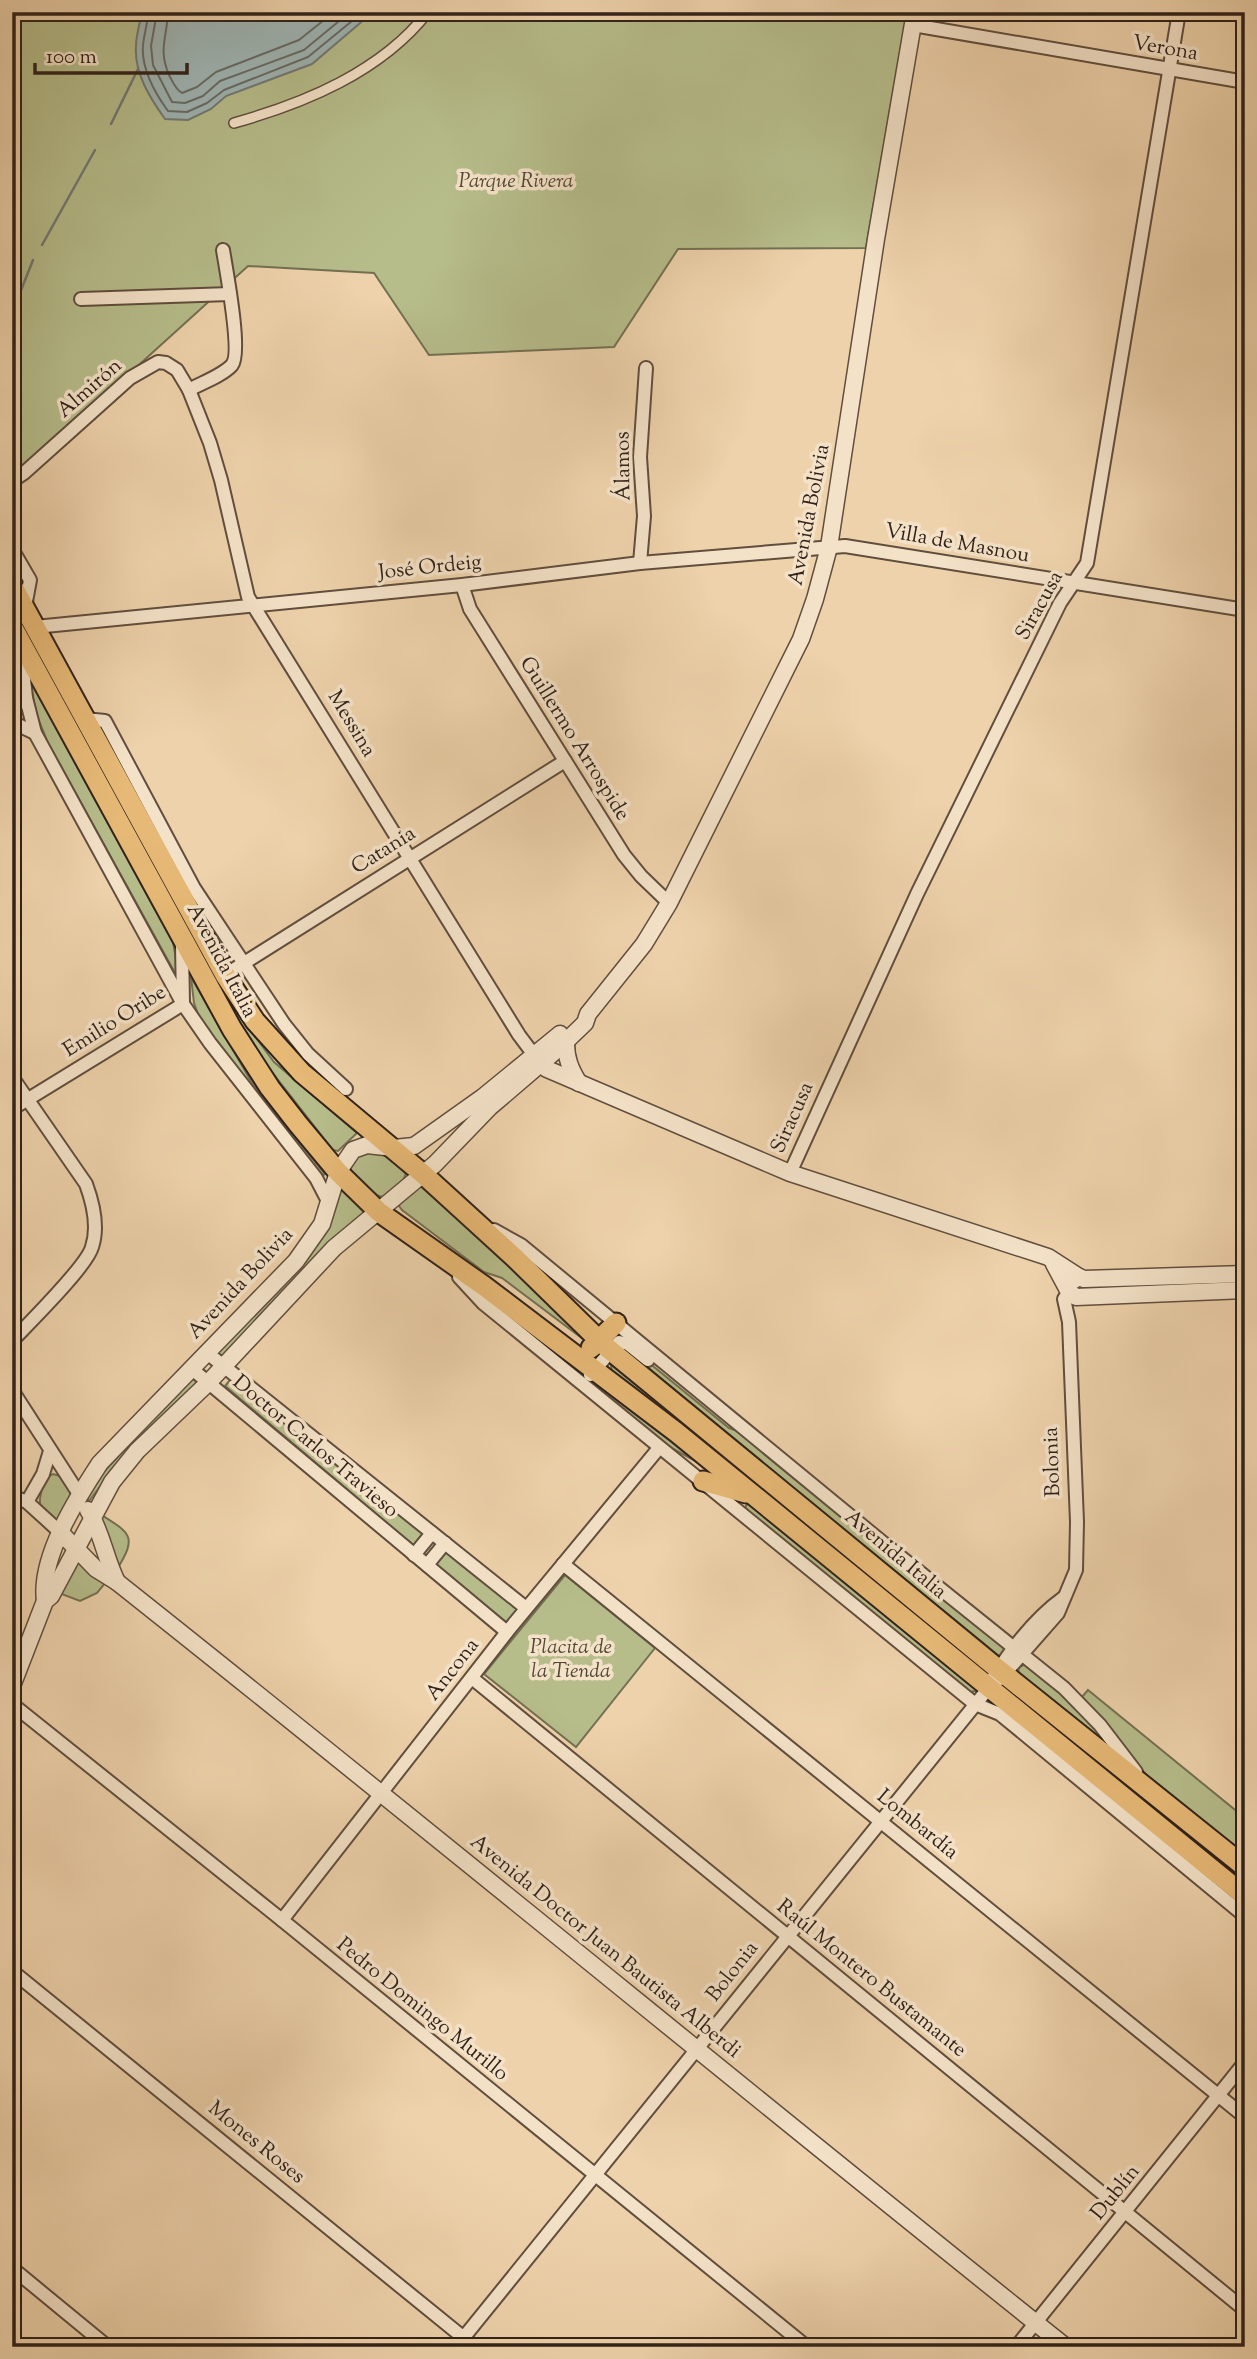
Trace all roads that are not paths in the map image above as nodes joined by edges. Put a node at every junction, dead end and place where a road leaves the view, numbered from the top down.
1 (428, 12) edge
2 (1179, 12) edge
3 (914, 19) edge
4 (1169, 70) junction
5 (1245, 82) edge
6 (234, 122) dead end
7 (223, 250) dead end
8 (230, 294) junction
9 (81, 299) dead end
10 (646, 368) dead end
11 (188, 390) junction
12 (12, 481) edge
13 (829, 547) junction
14 (12, 550) edge
15 (640, 563) junction
16 (21, 582) edge
17 (1074, 583) junction
18 (462, 585) junction
19 (254, 605) junction
20 (1245, 610) edge
21 (22, 631) edge
22 (26, 698) junction
23 (12, 709) edge
24 (85, 719) junction
25 (12, 722) edge
26 (35, 733) junction
27 (565, 761) junction
28 (409, 858) junction
29 (669, 903) junction
30 (182, 936) junction
31 (244, 964) junction
32 (225, 975) junction
33 (183, 1004) junction
34 (589, 1014) junction
35 (566, 1042) junction
36 (538, 1059) junction
37 (12, 1077) edge
38 (579, 1083) junction
39 (346, 1088) dead end
40 (28, 1099) junction
41 (12, 1109) edge
42 (394, 1148) junction
43 (338, 1172) junction
44 (790, 1173) junction
45 (423, 1174) junction
46 (328, 1201) junction
47 (379, 1212) junction
48 (472, 1219) junction
49 (442, 1258) junction
50 (1245, 1274) edge
51 (484, 1286) junction
52 (1076, 1287) junction
53 (1245, 1290) edge
54 (616, 1323) junction
55 (12, 1341) edge
56 (605, 1345) junction
57 (206, 1352) junction
58 (222, 1366) junction
59 (191, 1369) junction
60 (595, 1369) junction
61 (208, 1382) junction
62 (582, 1384) junction
63 (12, 1390) edge
64 (742, 1427) junction
65 (659, 1447) junction
66 (50, 1451) junction
67 (703, 1481) junction
68 (79, 1494) junction
69 (753, 1495) junction
70 (12, 1496) edge
71 (27, 1503) junction
72 (92, 1516) junction
73 (60, 1532) junction
74 (432, 1533) junction
75 (445, 1544) junction
76 (77, 1548) junction
77 (414, 1555) junction
78 (563, 1564) junction
79 (427, 1565) junction
80 (117, 1581) junction
81 (45, 1601) junction
82 (526, 1608) junction
83 (507, 1632) junction
84 (1019, 1651) junction
85 (472, 1678) junction
86 (996, 1678) junction
87 (12, 1686) edge
88 (12, 1704) edge
89 (975, 1704) junction
90 (382, 1792) junction
91 (1152, 1793) junction
92 (1108, 1794) junction
93 (881, 1821) junction
94 (1173, 1848) junction
95 (1245, 1867) edge
96 (1245, 1896) edge
97 (1245, 1916) edge
98 (282, 1920) junction
99 (789, 1936) junction
100 (12, 1971) edge
101 (698, 2050) junction
102 (1245, 2062) edge
103 (1217, 2095) junction
104 (1245, 2117) edge
105 (595, 2176) junction
106 (1125, 2213) junction
107 (12, 2268) edge
108 (1245, 2310) edge
109 (1035, 2322) junction
110 (460, 2342) edge
111 (108, 2347) edge
112 (475, 2347) edge
113 (807, 2347) edge
114 (1016, 2347) edge
115 (1066, 2347) edge

1 - 6 street
2 - 4 street, Siracusa
3 - 4 street, Verona
3 - 13 street, Avenida Bolivia
4 - 5 street, Verona
4 - 17 street, Siracusa
7 - 8 street
8 - 9 street
8 - 11 street
10 - 15 street, Álamos
11 - 12 street, Almirón
11 - 19 street, Messina
13 - 15 street, José Ordeig
13 - 17 street, Villa de Masnou
13 - 29 street, Avenida Bolivia
14 - 16 street, Avenida Italia
15 - 18 street, José Ordeig
16 - 21 main road, Avenida Italia
17 - 20 street, Villa de Masnou
17 - 44 street, Siracusa
18 - 19 street, José Ordeig
18 - 27 street, Guillermo Arrospide
19 - 21 street, José Ordeig
19 - 28 street, Messina
21 - 22 street, Avenida Italia
21 - 24 main road, Avenida Italia
21 - 30 main road, Avenida Italia
22 - 23 street
22 - 26 street, Avenida Italia
24 - 31 street, Avenida Italia
24 - 32 main road, Avenida Italia
25 - 26 street
26 - 33 street, Avenida Italia
27 - 28 street, Catania
27 - 29 street, Guillermo Arrospide
28 - 31 street, Catania
28 - 36 street, Messina
29 - 34 street, Avenida Bolivia
30 - 33 street, Emilio Oribe
30 - 43 main road, Avenida Italia
31 - 32 street, Catania
31 - 39 street, Avenida Italia
32 - 42 main road, Avenida Italia
33 - 40 street, Emilio Oribe
33 - 46 street, Avenida Italia
34 - 35 street, Avenida Bolivia
34 - 36 street, Avenida Bolivia
35 - 36 street, Avenida Bolivia
35 - 38 street
36 - 38 street
36 - 42 street, Avenida Bolivia
36 - 45 street, Avenida Bolivia
37 - 40 street
38 - 44 street
40 - 41 street, Emilio Oribe
40 - 55 street
42 - 43 street, Avenida Bolivia
42 - 45 main road, Avenida Italia
43 - 46 street, Avenida Bolivia
43 - 47 main road, Avenida Italia
44 - 52 street
45 - 47 street, Avenida Bolivia
45 - 48 main road, Avenida Italia
46 - 57 street, Avenida Bolivia
47 - 49 main road, Avenida Italia
47 - 58 street, Avenida Bolivia
48 - 54 street, Avenida Italia
48 - 56 main road, Avenida Italia
49 - 51 main road, Avenida Italia
49 - 62 street, Avenida Italia
50 - 52 street
51 - 56 main road
51 - 60 main road, Avenida Italia
52 - 53 street
52 - 84 street, Bolonia
54 - 56 main road
54 - 64 street, Avenida Italia
56 - 60 street
56 - 64 street, Avenida Italia
56 - 86 main road, Avenida Italia
57 - 58 street, Doctor Carlos Travieso
57 - 59 street, Avenida Bolivia
58 - 61 street, Avenida Bolivia
58 - 74 street, Doctor Carlos Travieso
59 - 61 street, Doctor Carlos Travieso
59 - 68 street, Avenida Bolivia
60 - 62 street
60 - 69 main road, Avenida Italia
61 - 72 street, Avenida Bolivia
61 - 77 street, Doctor Carlos Travieso
62 - 65 street, Avenida Italia
63 - 66 street
64 - 84 street, Avenida Italia
65 - 67 street, Avenida Italia
65 - 78 street, Ancona
66 - 68 street
66 - 71 street
67 - 69 main road
67 - 89 street, Avenida Italia
68 - 72 street, Avenida Doctor Juan Bautista Alberdi
68 - 73 street, Avenida Bolivia
69 - 86 main road, Avenida Italia
70 - 71 street
71 - 73 street
72 - 76 street, Avenida Bolivia
72 - 80 street, Avenida Doctor Juan Bautista Alberdi
73 - 76 street, Avenida Doctor Juan Bautista Alberdi
73 - 81 street, Avenida Bolivia
74 - 75 street, Doctor Carlos Travieso
74 - 77 street
75 - 79 street
75 - 82 street, Doctor Carlos Travieso
76 - 80 street, Avenida Doctor Juan Bautista Alberdi
76 - 81 street, Avenida Bolivia
77 - 79 street, Doctor Carlos Travieso
78 - 82 street, Ancona
78 - 93 street, Lombardía
79 - 83 street, Doctor Carlos Travieso
80 - 90 street, Avenida Doctor Juan Bautista Alberdi
81 - 87 street, Avenida Bolivia
82 - 83 street, Ancona
83 - 85 street, Ancona
84 - 86 street, Bolonia
84 - 91 street, Avenida Italia
85 - 90 street, Ancona
85 - 99 street, Raúl Montero Bustamante
86 - 89 street, Bolonia
86 - 91 main road, Avenida Italia
86 - 92 main road, Avenida Italia
88 - 98 street, Pedro Domingo Murillo
89 - 92 street, Avenida Italia
89 - 93 street, Bolonia
90 - 98 street, Ancona
90 - 101 street, Avenida Doctor Juan Bautista Alberdi
91 - 95 main road, Avenida Italia
92 - 94 main road, Avenida Italia
93 - 99 street, Bolonia
93 - 103 street, Lombardía
94 - 96 main road, Avenida Italia
94 - 97 street, Avenida Italia
98 - 105 street, Pedro Domingo Murillo
99 - 101 street, Bolonia
99 - 106 street, Raúl Montero Bustamante
100 - 110 street, Mones Roses
101 - 105 street, Bolonia
101 - 109 street, Avenida Doctor Juan Bautista Alberdi
102 - 103 street, Dublín
103 - 104 street, Lombardía
103 - 106 street, Dublín
105 - 110 street, Bolonia
105 - 113 street, Pedro Domingo Murillo
106 - 108 street, Raúl Montero Bustamante
106 - 109 street, Dublín
107 - 111 street
109 - 114 street, Dublín
109 - 115 street, Avenida Doctor Juan Bautista Alberdi
110 - 112 street, Mones Roses

